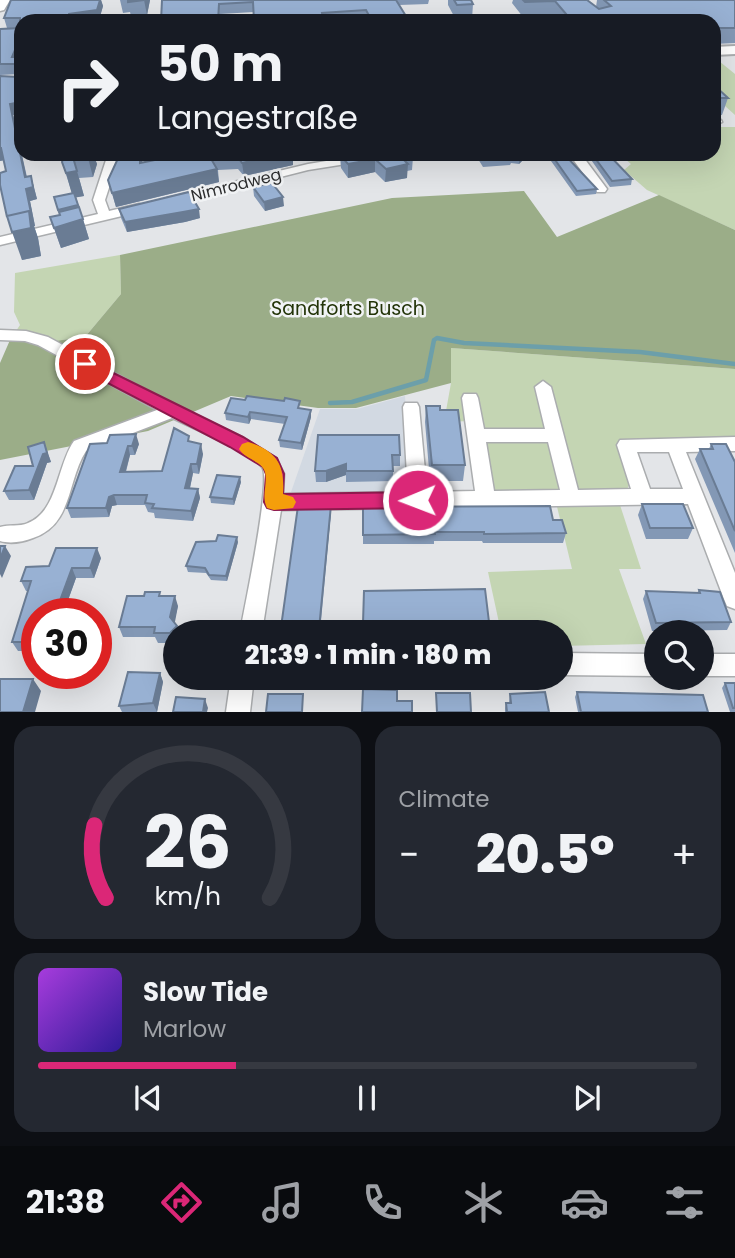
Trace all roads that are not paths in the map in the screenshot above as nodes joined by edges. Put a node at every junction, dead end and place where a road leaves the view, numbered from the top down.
1 (5, 0) edge
2 (0, 8) edge
3 (112, 161) edge
4 (346, 161) edge
5 (580, 161) edge
6 (601, 189) dead end
7 (105, 216) junction
8 (0, 241) edge
9 (0, 335) edge
10 (543, 387) dead end
11 (470, 398) dead end
12 (411, 407) dead end
13 (173, 411) junction
14 (555, 435) junction
15 (477, 436) junction
16 (735, 444) edge
17 (675, 445) junction
18 (696, 496) junction
19 (643, 497) junction
20 (571, 498) junction
21 (418, 500) junction
22 (486, 500) junction
23 (274, 502) junction
24 (5, 534) dead end
25 (735, 599) edge
26 (253, 620) edge
27 (573, 664) edge
28 (644, 665) edge
29 (714, 665) edge
30 (735, 665) edge
31 (241, 690) edge
32 (237, 712) edge

1 - 2 street
3 - 7 street
4 - 7 street, Nimrodweg
5 - 6 street
7 - 8 street, Nimrodweg
9 - 13 street
10 - 14 street
11 - 15 street
12 - 21 street
13 - 23 street
13 - 24 street
14 - 15 street
14 - 20 street
15 - 22 street
16 - 17 street
17 - 18 street
17 - 19 street
18 - 19 street
18 - 25 street
19 - 20 street
20 - 22 street
21 - 22 street
21 - 23 street
23 - 26 street
27 - 28 street
29 - 30 street
31 - 32 street

